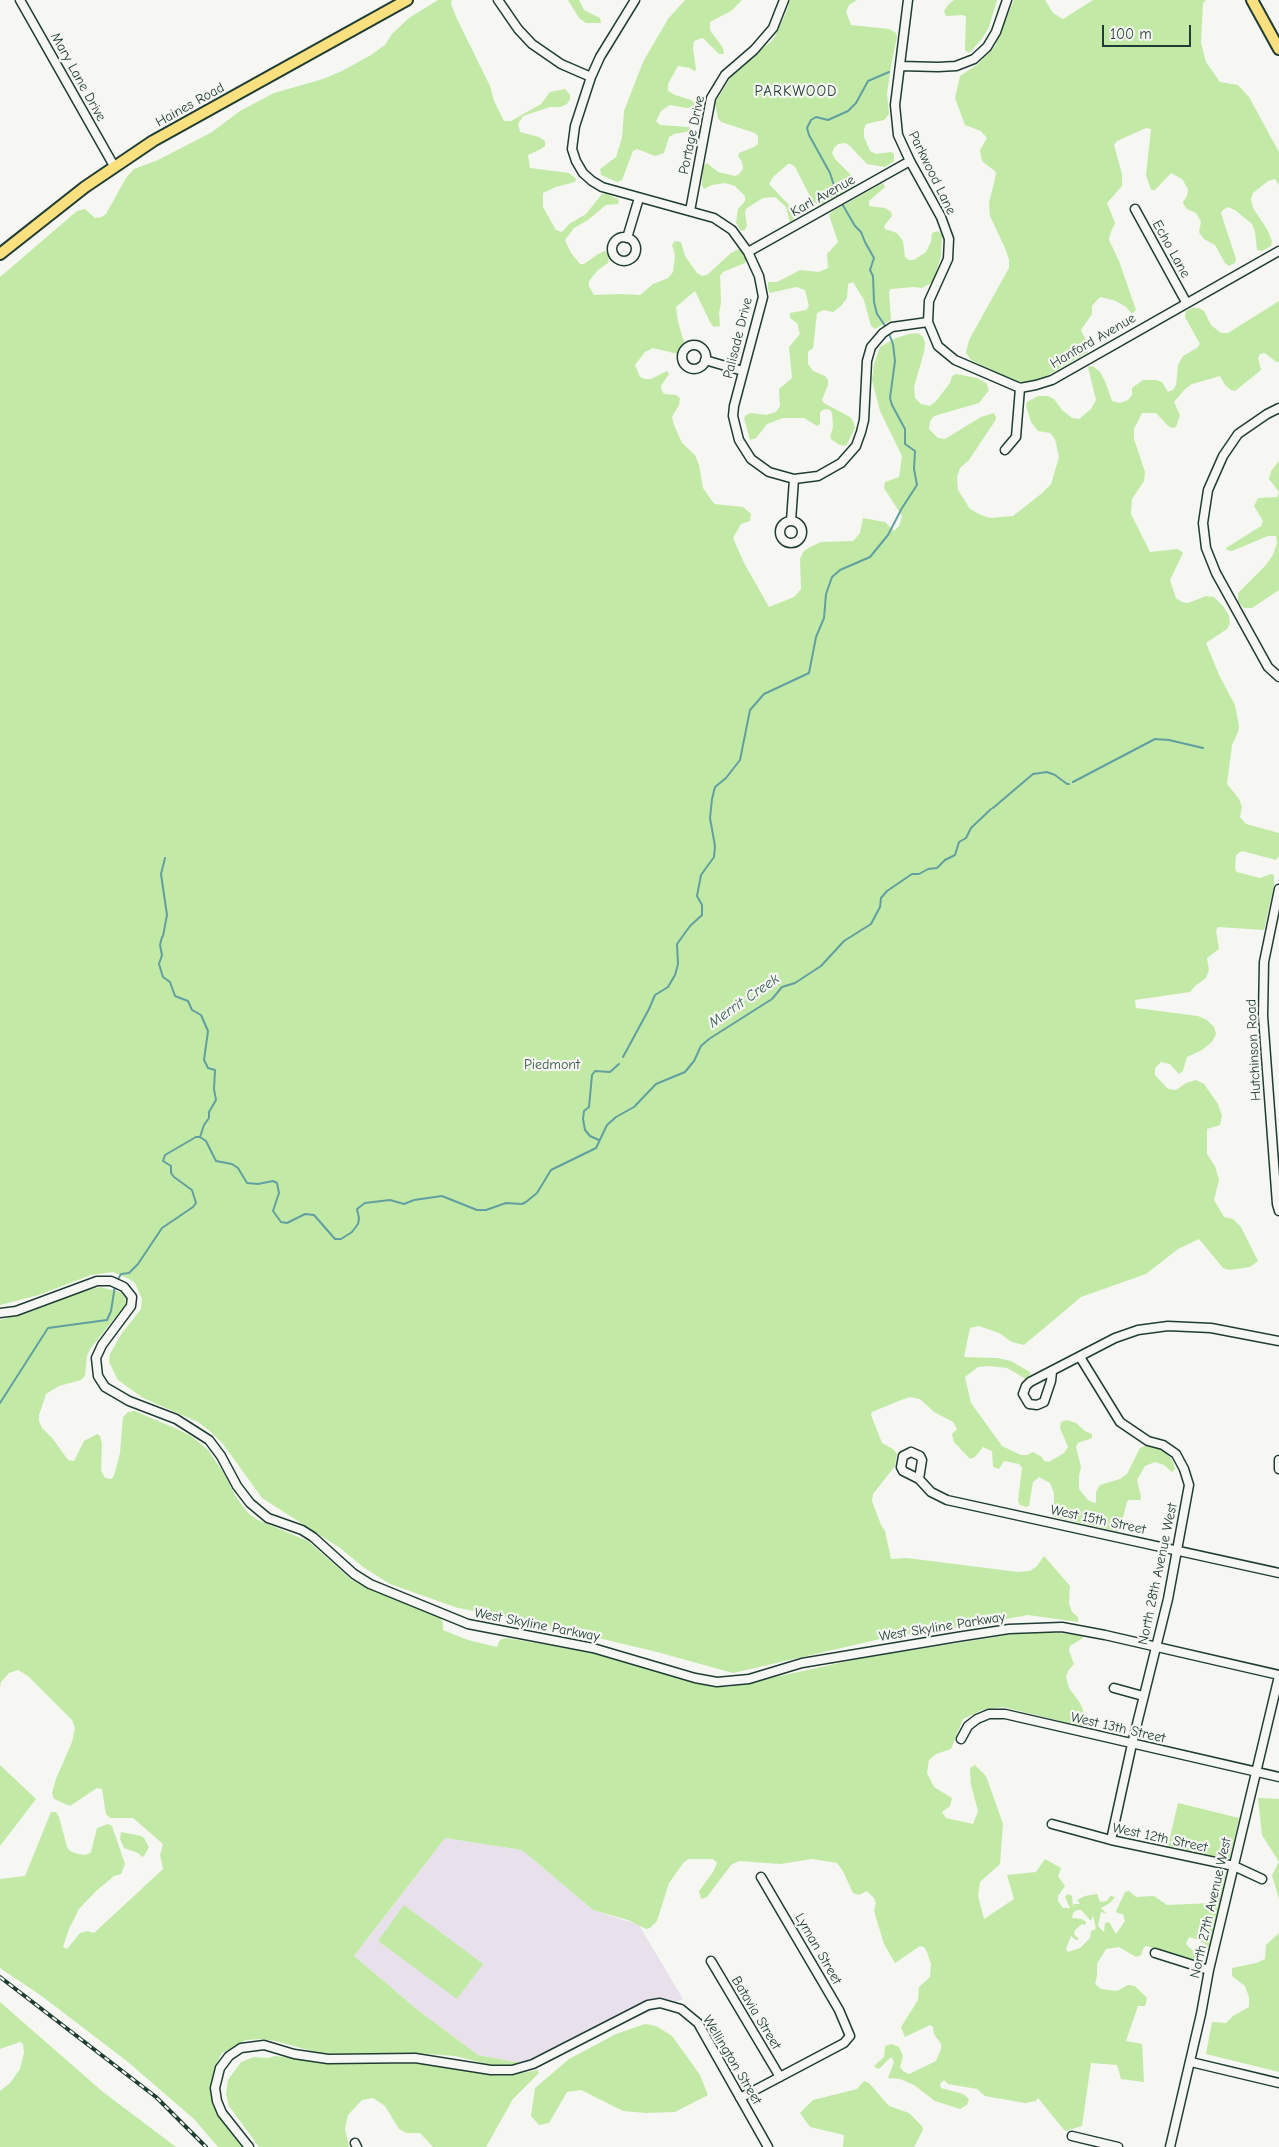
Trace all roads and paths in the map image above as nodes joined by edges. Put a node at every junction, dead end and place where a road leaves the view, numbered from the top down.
1 (20, 0) edge
2 (407, 0) edge
3 (498, 0) edge
4 (635, 0) edge
5 (784, 0) edge
6 (908, 0) edge
7 (1007, 0) edge
8 (1252, 0) edge
9 (1279, 48) edge
10 (900, 66) junction
11 (591, 77) junction
12 (910, 161) junction
13 (114, 166) junction
14 (639, 198) junction
15 (1135, 209) dead end
16 (690, 211) junction
17 (627, 238) dead end
18 (1279, 250) edge
19 (748, 252) junction
20 (0, 254) edge
21 (1186, 302) junction
22 (928, 322) junction
23 (706, 360) dead end
24 (743, 371) junction
25 (1020, 388) junction
26 (1279, 408) edge
27 (1005, 450) dead end
28 (794, 479) junction
29 (791, 521) dead end
30 (1279, 677) edge
31 (1279, 889) edge
32 (1276, 1150) edge
33 (1279, 1212) edge
34 (0, 1313) edge
35 (1279, 1341) edge
36 (1080, 1357) junction
37 (1052, 1372) junction
38 (1279, 1460) edge
39 (1279, 1469) edge
40 (919, 1479) dead end
41 (1178, 1550) junction
42 (1279, 1573) edge
43 (1156, 1646) junction
44 (1279, 1676) edge
45 (1114, 1688) dead end
46 (1143, 1696) junction
47 (961, 1739) dead end
48 (1132, 1744) junction
49 (1256, 1772) junction
50 (1279, 1777) edge
51 (1052, 1824) dead end
52 (1111, 1840) junction
53 (1234, 1866) junction
54 (762, 1877) dead end
55 (1262, 1879) dead end
56 (1154, 1953) dead end
57 (711, 1961) dead end
58 (1209, 1970) junction
59 (1191, 2062) junction
60 (780, 2078) junction
61 (1279, 2083) edge
62 (740, 2098) junction
63 (1072, 2136) dead end
64 (249, 2147) edge
65 (768, 2147) edge
66 (1118, 2147) edge
67 (1170, 2147) edge

1 - 13 street, Mary Lane Drive
2 - 13 main road, Haines Road
3 - 11 street
4 - 11 street, Palisade Drive
5 - 16 street, Portage Drive
6 - 10 street, Parkwood Lane
7 - 10 street
8 - 9 main road
10 - 12 street, Parkwood Lane
11 - 14 street, Palisade Drive
12 - 19 street, Karl Avenue
12 - 22 street, Parkwood Lane
13 - 20 main road, Haines Road
14 - 16 street, Palisade Drive
14 - 17 street
15 - 21 street, Echo Lane
16 - 19 street, Palisade Drive
18 - 21 street, Hanford Avenue
19 - 24 street, Palisade Drive
21 - 25 street, Hanford Avenue
22 - 25 street
22 - 28 street, Palisade Drive
23 - 24 street
24 - 28 street, Palisade Drive
25 - 27 street
26 - 30 street
28 - 29 street
31 - 32 street, Hutchinson Road
32 - 33 street, Hutchinson Road
34 - 43 street, West Skyline Parkway
35 - 36 street
36 - 37 street
36 - 41 street, North 28th Avenue West
37 - 37 street
38 - 39 street
40 - 41 street, West 15th Street
41 - 42 street, West 15th Street
41 - 43 street, North 28th Avenue West
43 - 44 street, West Skyline Parkway
43 - 46 street, North 28th Avenue West
44 - 49 street, North 27th Avenue West
45 - 46 street
46 - 48 street, North 28th Avenue West
47 - 48 street, West 13th Street
48 - 49 street, West 13th Street
48 - 52 street, North 28th Avenue West
49 - 50 street, West 13th Street
49 - 53 street, North 27th Avenue West
51 - 52 street, West 12th Street
52 - 53 street, West 12th Street
53 - 55 street, West 12th Street
53 - 58 street, North 27th Avenue West
54 - 60 street, Lyman Street
56 - 58 street
57 - 60 street, Batavia Street
58 - 59 street, North 27th Avenue West
59 - 61 street
59 - 67 street, North 27th Avenue West
60 - 62 street
62 - 64 street, Wellington Street
62 - 65 street, Wellington Street
63 - 66 street

